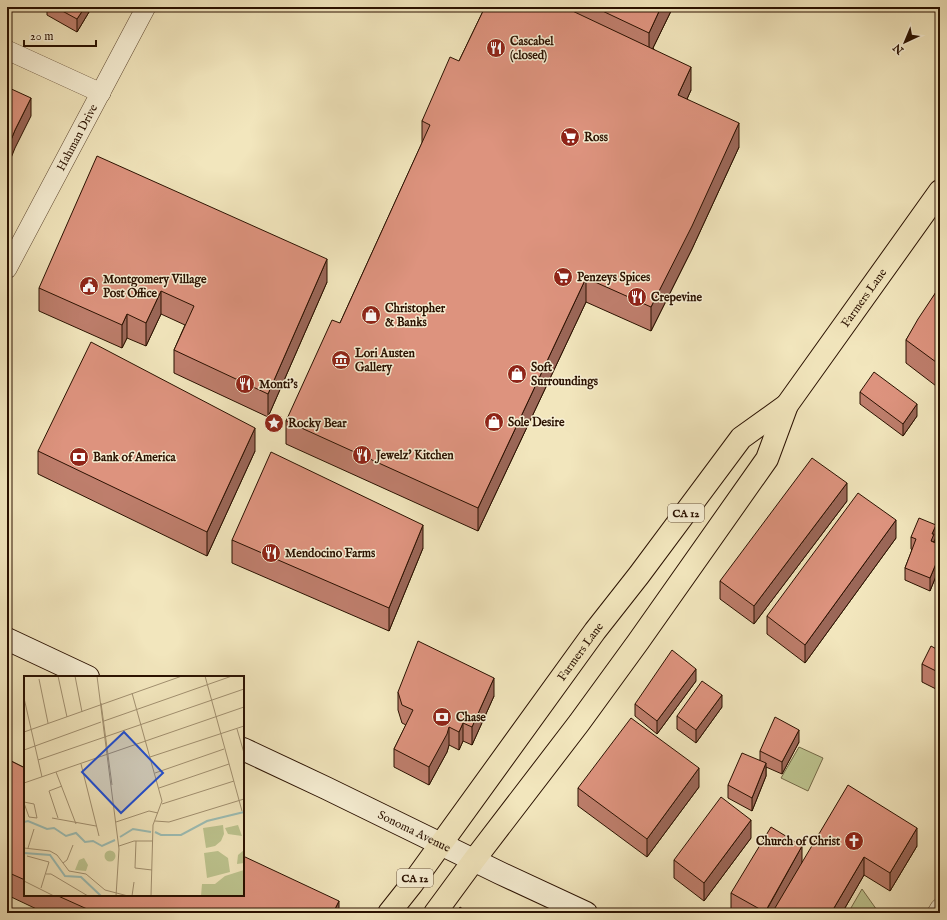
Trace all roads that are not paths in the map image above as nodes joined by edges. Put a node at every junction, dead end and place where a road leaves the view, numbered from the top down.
1 (146, 7) edge
2 (7, 50) edge
3 (101, 93) junction
4 (940, 191) edge
5 (7, 268) edge
6 (787, 405) junction
7 (7, 639) edge
8 (86, 676) edge
9 (244, 749) edge
10 (440, 843) junction
11 (474, 860) junction
12 (940, 908) edge
13 (389, 913) edge
14 (436, 913) edge
15 (586, 913) edge
16 (937, 913) edge

1 - 3 street, Hahman Drive
2 - 3 street
3 - 5 street, Hahman Drive
4 - 6 main road, Farmers Lane / CA 12
6 - 10 main road, Farmers Lane / CA 12
6 - 11 main road, Farmers Lane / CA 12
7 - 8 street
9 - 10 street, Sonoma Avenue
10 - 11 street, Sonoma Avenue
10 - 13 main road, Farmers Lane / CA 12
11 - 14 main road, Farmers Lane / CA 12
11 - 15 street, Sonoma Avenue
12 - 16 street

